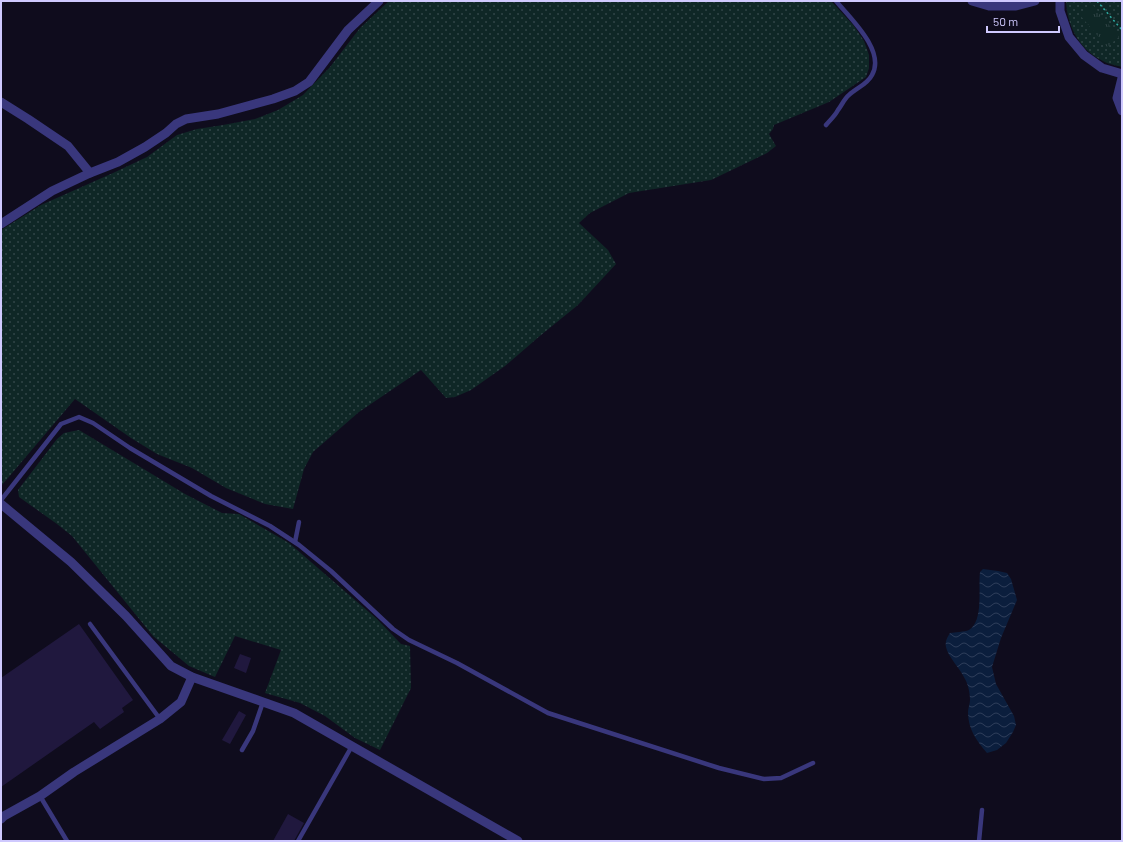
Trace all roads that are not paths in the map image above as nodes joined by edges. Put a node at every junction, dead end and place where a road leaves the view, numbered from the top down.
1 (379, 1) edge
2 (836, 1) edge
3 (972, 1) edge
4 (1035, 1) edge
5 (1060, 1) edge
6 (1122, 74) edge
7 (1122, 78) edge
8 (1, 102) edge
9 (1122, 111) edge
10 (826, 125) dead end
11 (90, 173) junction
12 (1, 224) edge
13 (1, 500) edge
14 (1, 504) edge
15 (299, 522) dead end
16 (295, 542) junction
17 (90, 624) dead end
18 (192, 677) junction
19 (263, 702) junction
20 (160, 718) junction
21 (352, 746) junction
22 (242, 750) dead end
23 (813, 763) dead end
24 (40, 796) junction
25 (982, 810) dead end
26 (1, 819) edge
27 (67, 841) edge
28 (298, 841) edge
29 (518, 841) edge
30 (979, 841) edge

1 - 11 street
2 - 10 lane
3 - 4 street
5 - 6 street
7 - 9 street
8 - 11 street
11 - 12 street
13 - 16 lane
14 - 18 street
15 - 16 lane
16 - 23 lane
17 - 20 lane
18 - 19 street
18 - 20 street
19 - 21 street
19 - 22 lane
20 - 24 street
21 - 28 lane
21 - 29 street
24 - 26 street
24 - 27 lane
25 - 30 lane

